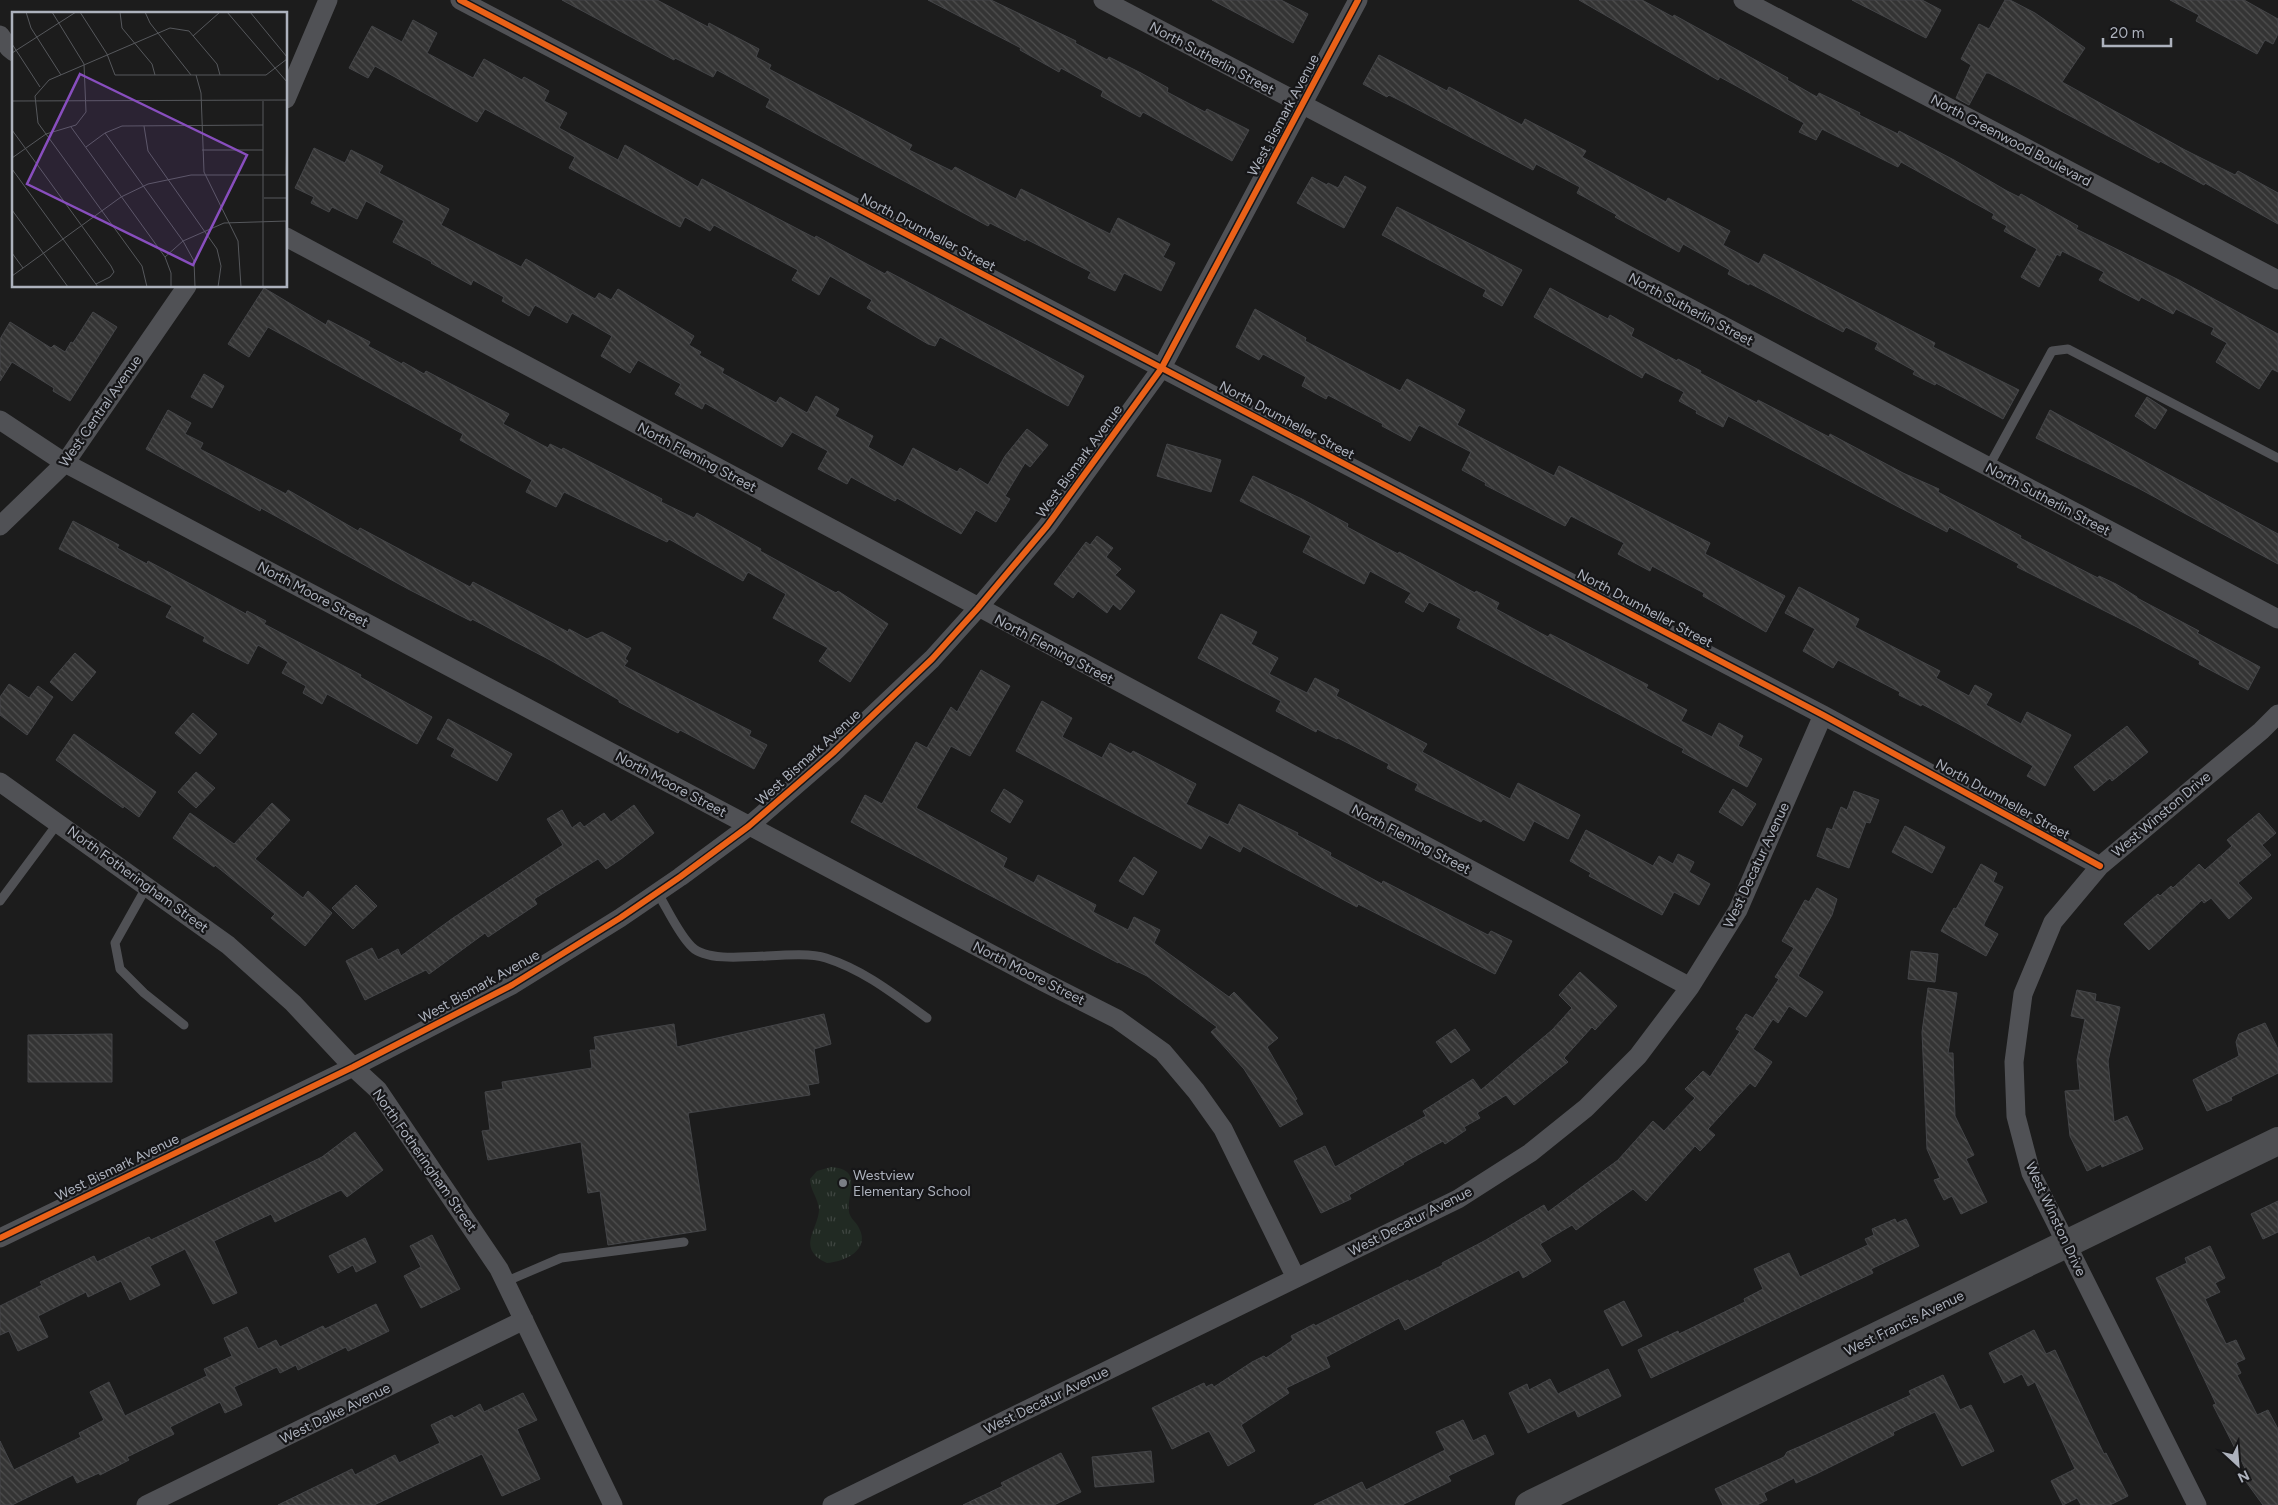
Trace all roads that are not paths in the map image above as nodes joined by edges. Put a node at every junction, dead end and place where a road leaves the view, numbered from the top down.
1 (328, 0) edge
2 (460, 0) edge
3 (1103, 0) edge
4 (1358, 0) edge
5 (1743, 0) edge
6 (0, 35) edge
7 (12, 50) edge
8 (288, 94) edge
9 (1303, 106) junction
10 (288, 238) edge
11 (2278, 280) edge
12 (186, 288) edge
13 (1161, 368) junction
14 (0, 420) edge
15 (2278, 458) edge
16 (65, 463) junction
17 (1988, 468) junction
18 (0, 526) edge
19 (978, 608) junction
20 (2278, 619) edge
21 (2278, 714) edge
22 (1823, 716) junction
23 (0, 782) edge
24 (58, 822) junction
25 (750, 826) junction
26 (2100, 866) junction
27 (148, 886) junction
28 (657, 892) junction
29 (0, 901) edge
30 (1690, 987) junction
31 (927, 1018) dead end
32 (184, 1025) dead end
33 (353, 1067) junction
34 (2278, 1141) edge
35 (0, 1238) edge
36 (684, 1242) dead end
37 (2066, 1244) junction
38 (1296, 1278) junction
39 (505, 1282) junction
40 (524, 1320) junction
41 (146, 1505) edge
42 (613, 1505) edge
43 (832, 1505) edge
44 (1529, 1505) edge
45 (2197, 1505) edge

1 - 8 street
2 - 13 street, North Drumheller Street
3 - 9 street, North Sutherlin Street
4 - 9 street, West Bismark Avenue
5 - 11 street, North Greenwood Boulevard
6 - 7 street
9 - 13 street, West Bismark Avenue
9 - 17 street, North Sutherlin Street
10 - 19 street, North Fleming Street
12 - 16 street, West Central Avenue
13 - 19 street, West Bismark Avenue
13 - 22 street, North Drumheller Street
14 - 16 street, North Moore Street
15 - 17 lane
16 - 18 street, West Central Avenue
16 - 25 street, North Moore Street
17 - 20 street, North Sutherlin Street
19 - 25 street, West Bismark Avenue
19 - 30 street, North Fleming Street
21 - 26 street, West Winston Drive
22 - 26 street, North Drumheller Street
22 - 30 street, West Decatur Avenue
23 - 24 street, North Fotheringham Street
24 - 27 street, North Fotheringham Street
24 - 29 lane
25 - 28 street, West Bismark Avenue
25 - 38 street, North Moore Street
26 - 37 street, West Winston Drive
27 - 32 lane
27 - 33 street, North Fotheringham Street
28 - 31 lane
28 - 33 street, West Bismark Avenue
30 - 38 street, West Decatur Avenue
33 - 35 street, West Bismark Avenue
33 - 39 street, North Fotheringham Street
34 - 37 main road, West Francis Avenue
36 - 39 lane
37 - 44 main road, West Francis Avenue
37 - 45 street, West Winston Drive
38 - 43 street, West Decatur Avenue
39 - 40 street, North Fotheringham Street
40 - 41 street, West Dalke Avenue
40 - 42 street, North Fotheringham Street

